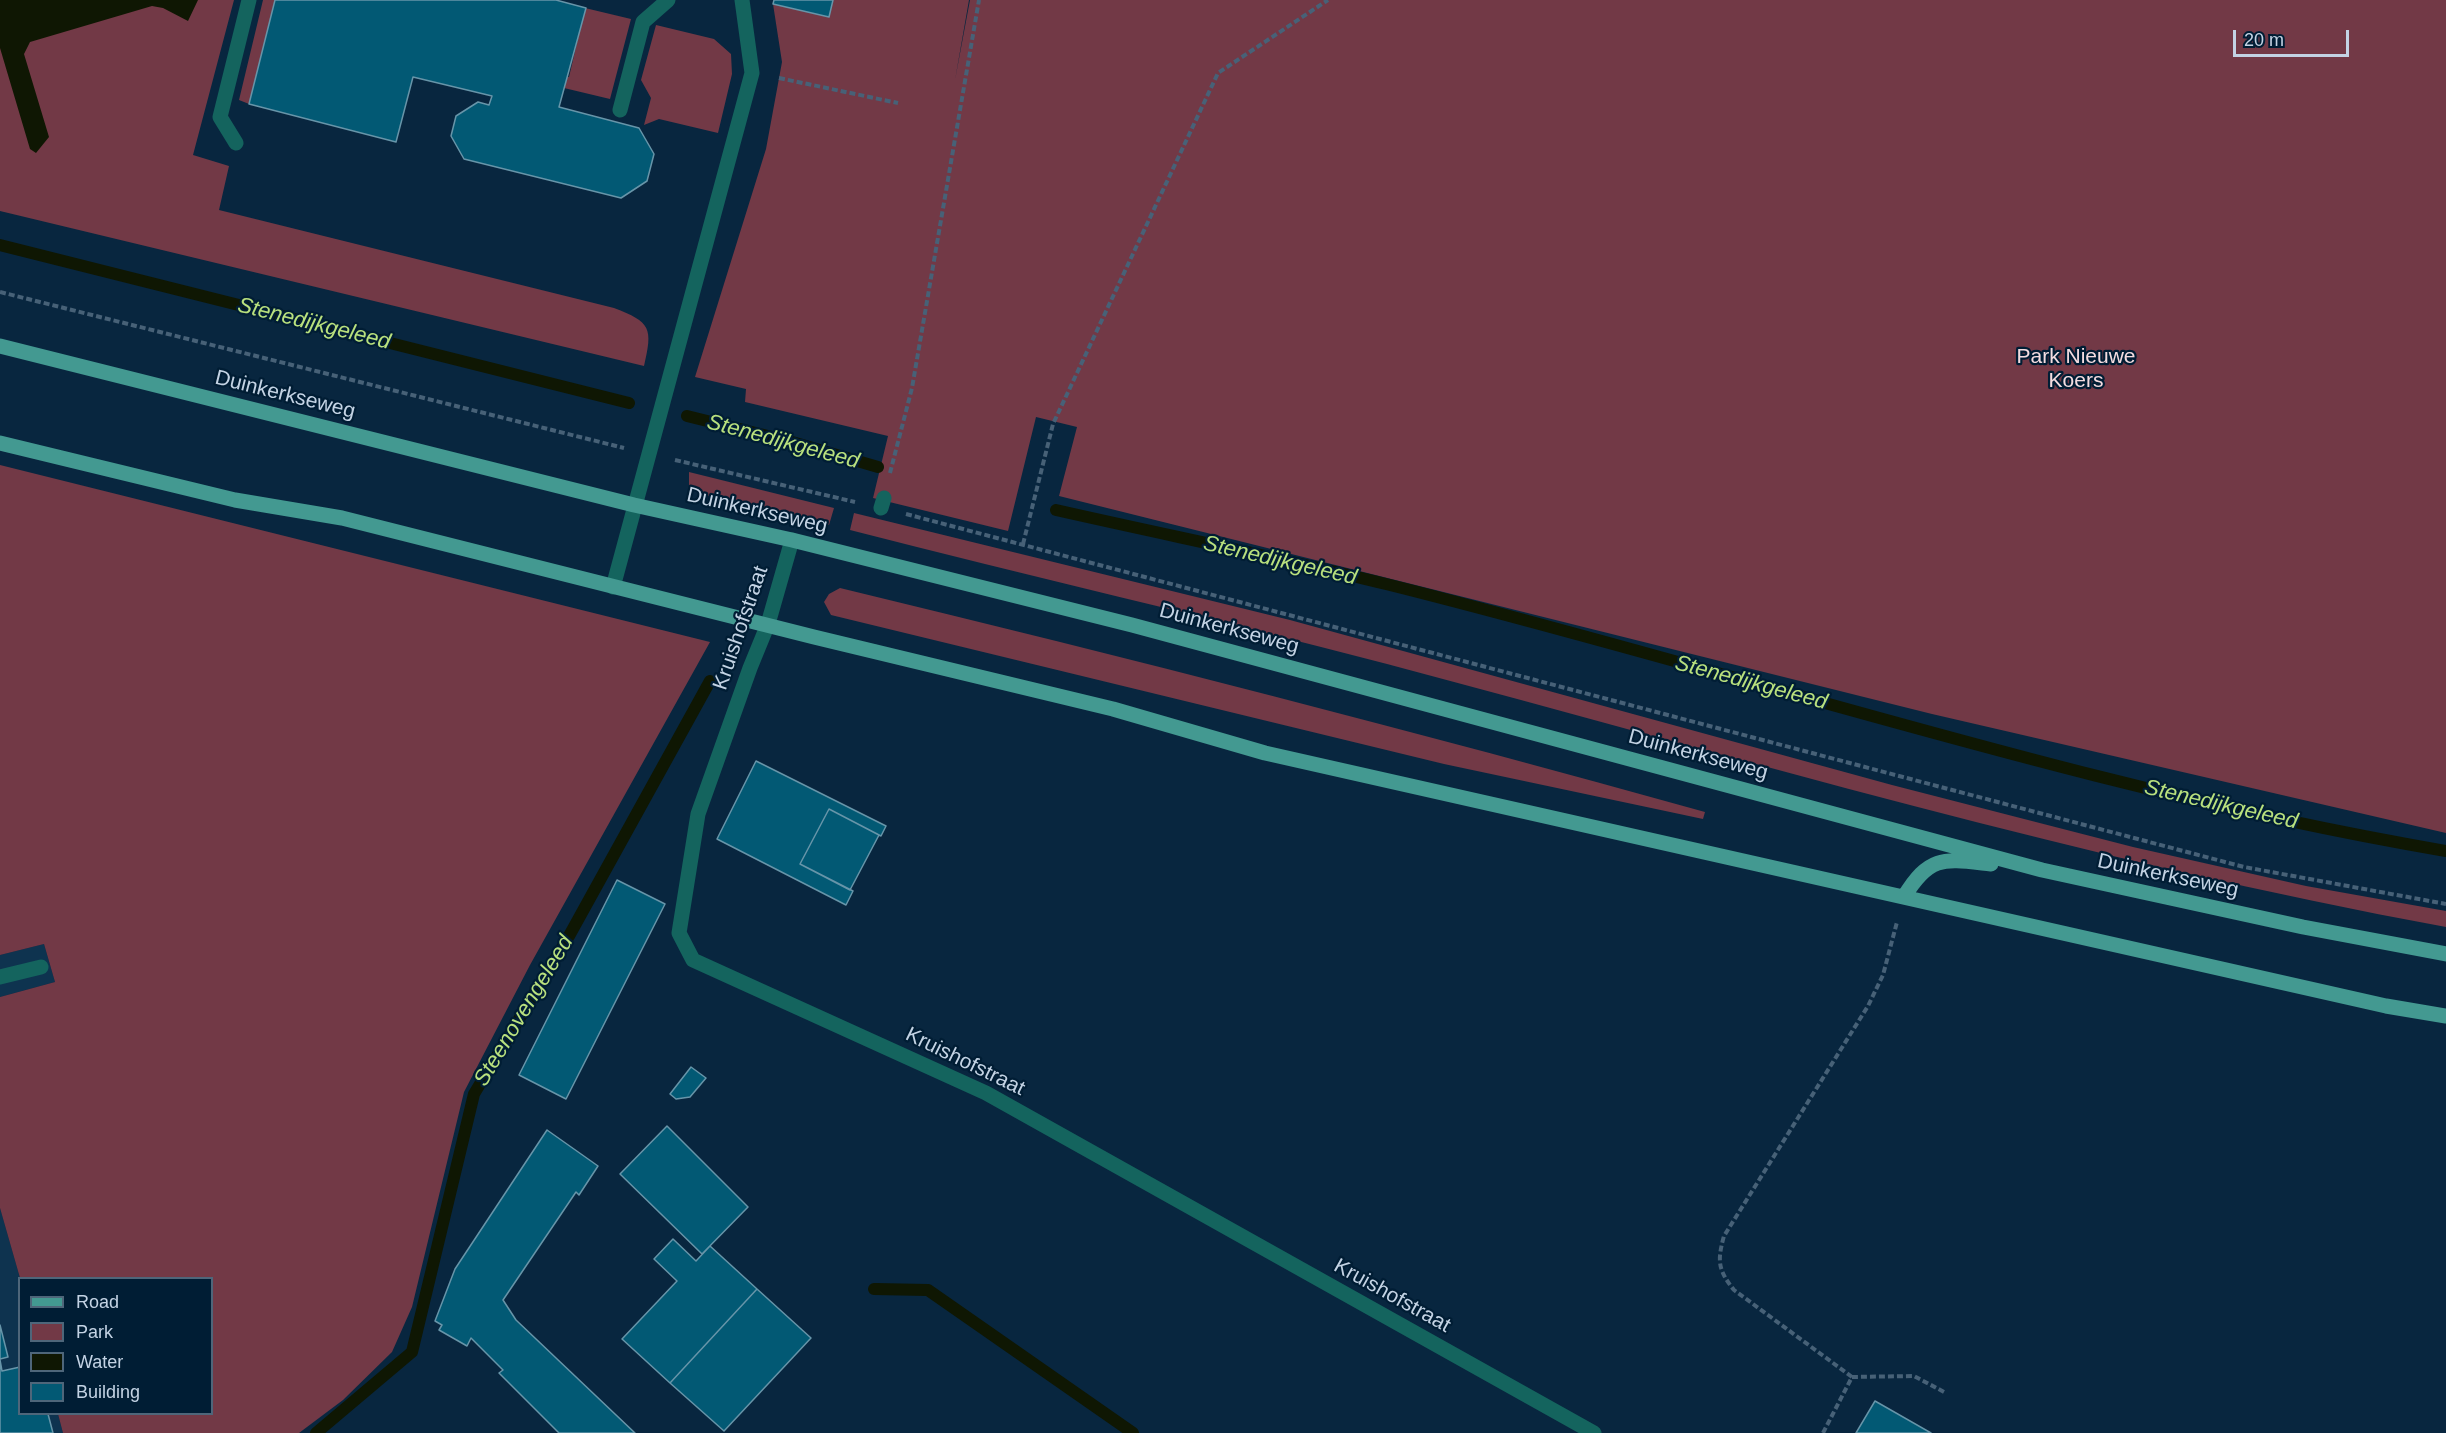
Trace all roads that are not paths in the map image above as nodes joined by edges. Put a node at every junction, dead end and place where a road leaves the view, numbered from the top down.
1 (249, 0) edge
2 (668, 0) edge
3 (742, 0) edge
4 (620, 110) dead end
5 (236, 143) dead end
6 (0, 346) edge
7 (0, 443) edge
8 (634, 505) junction
9 (792, 540) junction
10 (613, 587) junction
11 (768, 624) junction
12 (2042, 870) junction
13 (1904, 897) junction
14 (2446, 954) edge
15 (41, 967) dead end
16 (0, 977) edge
17 (2446, 1016) edge
18 (1594, 1433) edge

1 - 5 street
2 - 4 street
3 - 8 street
6 - 8 main road, Duinkerkseweg
7 - 10 main road
8 - 9 main road, Duinkerkseweg
8 - 10 street
9 - 11 street, Kruishofstraat
9 - 12 main road, Duinkerkseweg
10 - 11 main road
11 - 13 main road
11 - 18 street, Kruishofstraat
12 - 13 main road
12 - 14 main road, Duinkerkseweg
13 - 17 main road
15 - 16 street

